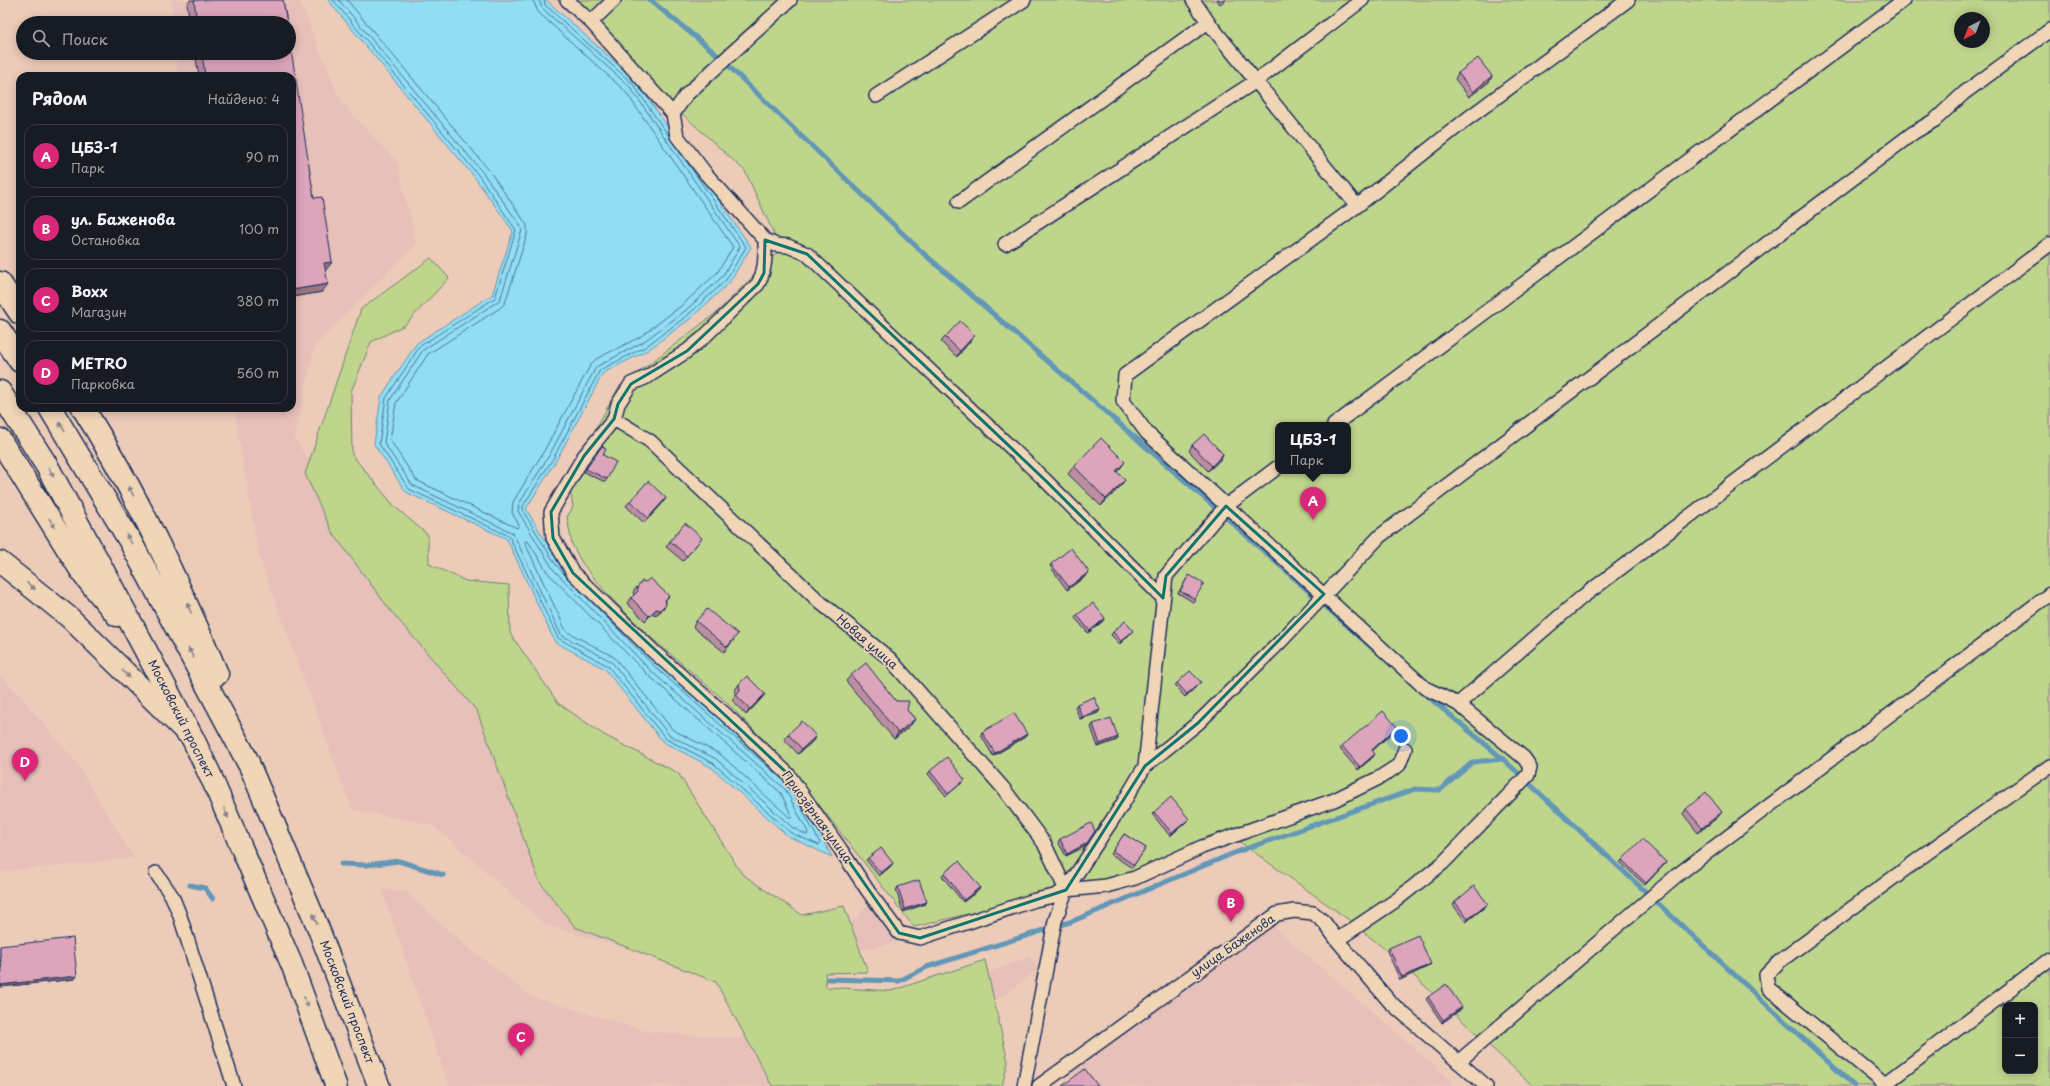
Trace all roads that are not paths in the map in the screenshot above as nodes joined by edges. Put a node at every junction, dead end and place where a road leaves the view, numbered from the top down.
1 (568, 0) edge
2 (614, 0) edge
3 (790, 0) edge
4 (1024, 0) edge
5 (1193, 0) edge
6 (1362, 0) edge
7 (1628, 0) edge
8 (1904, 0) edge
9 (591, 22) junction
10 (1208, 22) junction
11 (2050, 30) edge
12 (1256, 81) junction
13 (876, 96) dead end
14 (673, 114) junction
15 (960, 202) dead end
16 (1357, 206) junction
17 (764, 240) junction
18 (1005, 244) dead end
19 (2050, 244) edge
20 (1, 285) edge
21 (16, 307) edge
22 (0, 331) edge
23 (16, 355) edge
24 (0, 392) edge
25 (52, 412) edge
26 (85, 412) edge
27 (614, 419) junction
28 (1338, 422) edge
29 (0, 440) edge
30 (1275, 469) edge
31 (1226, 506) junction
32 (0, 562) edge
33 (1324, 594) junction
34 (2050, 594) edge
35 (1163, 598) junction
36 (146, 649) junction
37 (1458, 704) junction
38 (193, 739) junction
39 (1405, 749) dead end
40 (248, 762) junction
41 (1145, 766) junction
42 (2050, 766) edge
43 (210, 777) joint
44 (156, 873) dead end
45 (1066, 890) junction
46 (1337, 940) junction
47 (2050, 959) edge
48 (1458, 1062) junction
49 (1885, 1085) edge
50 (234, 1086) edge
51 (336, 1086) edge
52 (379, 1086) edge
53 (1024, 1086) edge
54 (1039, 1086) edge
55 (1486, 1086) edge

1 - 9 street
2 - 9 street
3 - 14 street
4 - 13 street
5 - 10 street
6 - 12 street
7 - 16 street
8 - 28 street
9 - 14 street
10 - 12 street
10 - 15 street
11 - 33 street
12 - 16 street
12 - 18 street
14 - 17 street
16 - 31 street
17 - 27 street
17 - 35 street
19 - 37 street
20 - 21 highway
22 - 23 highway
24 -> 36 highway, Московский проспект
40 -> 25 highway, Московский проспект
40 -> 26 highway
27 - 45 street, Новая улица
27 - 45 street, Приозёрная улица
29 -> 36 highway
30 - 31 street
31 - 33 street
31 - 35 street
32 -> 38 main road
33 - 37 street
33 - 41 street
34 - 48 street
35 - 41 street
36 - 38 highway, Московский проспект
37 - 46 street
38 - 43 highway, Московский проспект
39 - 45 street, Приозёрная улица
52 -> 40 main road, Московский проспект
41 - 45 street
42 - 49 street
43 -> 51 main road, Московский проспект
44 - 50 street
45 - 53 street
46 - 48 street, улица Баженова
46 - 54 street, улица Баженова
47 - 49 street
48 - 55 street, улица Баженова

